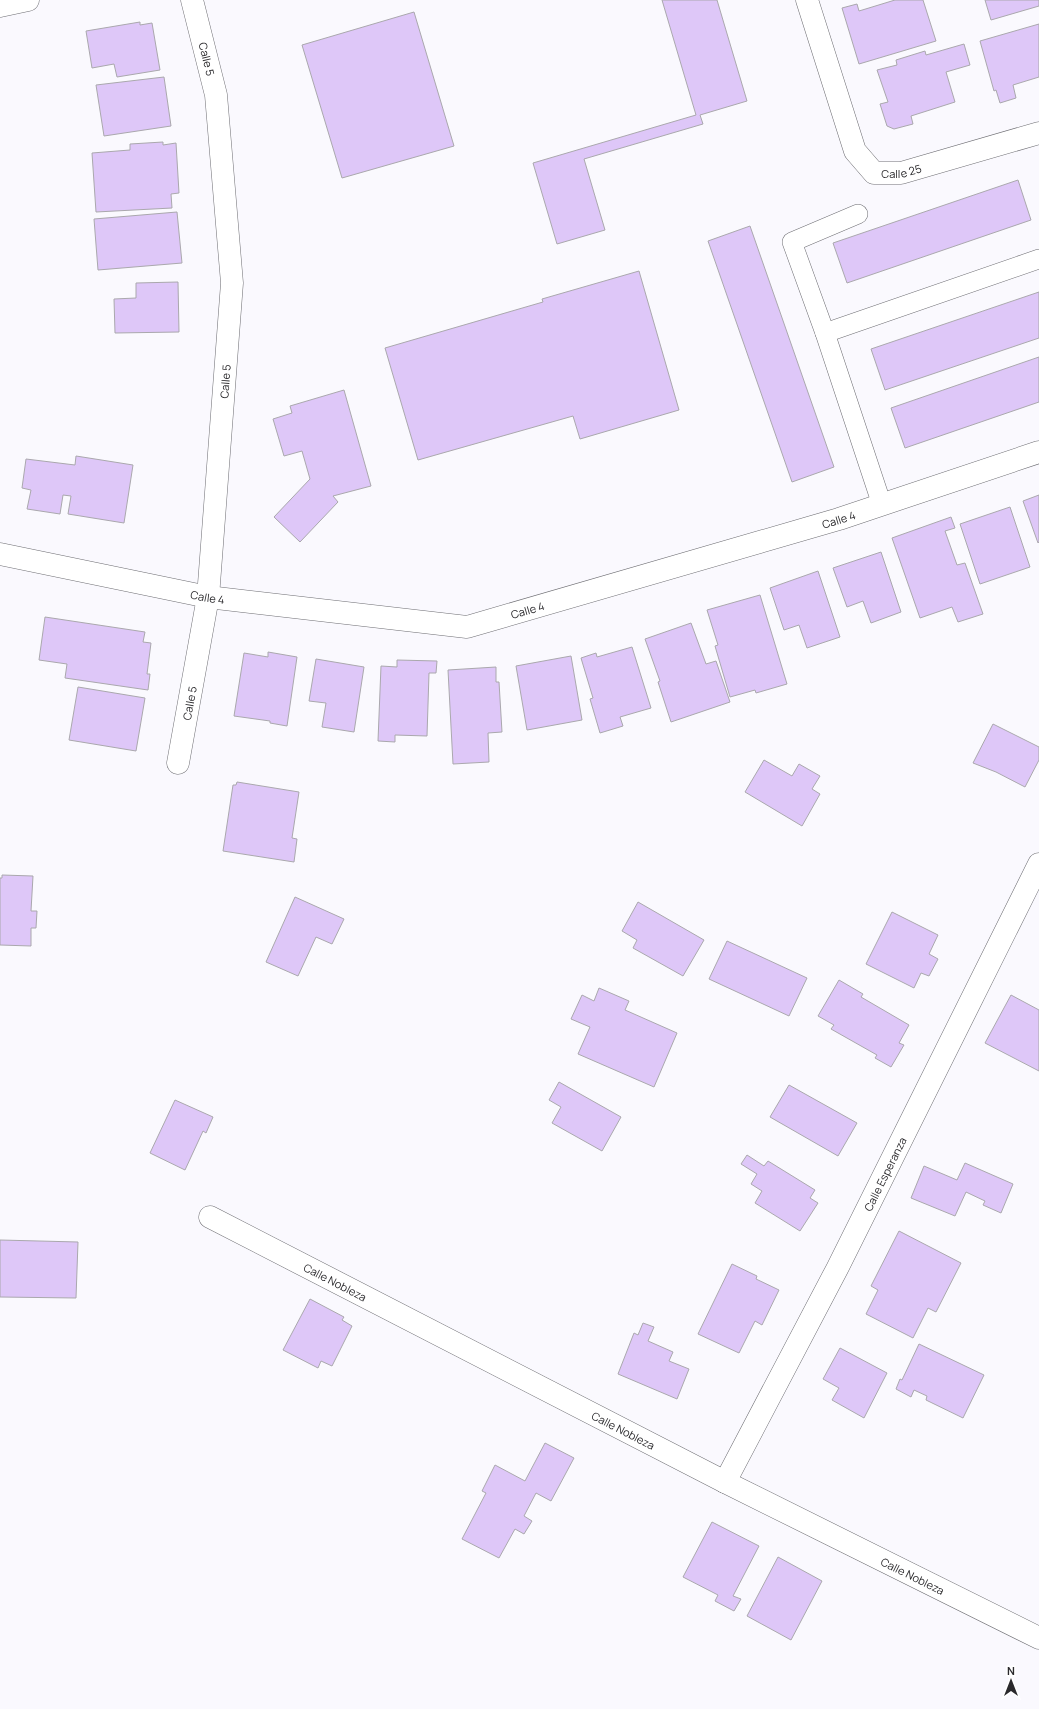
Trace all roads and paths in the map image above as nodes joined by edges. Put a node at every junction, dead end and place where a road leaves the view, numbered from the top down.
1 (28, 0) edge
2 (192, 0) edge
3 (807, 0) edge
4 (0, 6) edge
5 (1039, 134) edge
6 (858, 214) dead end
7 (1039, 259) edge
8 (826, 333) junction
9 (1039, 452) edge
10 (882, 505) junction
11 (0, 554) edge
12 (208, 597) junction
13 (178, 763) dead end
14 (1039, 864) edge
15 (210, 1218) dead end
16 (725, 1482) junction
17 (1039, 1638) edge

1 - 4 street
2 - 12 street, Calle 5
3 - 5 street, Calle 25
6 - 8 lane
7 - 8 lane
8 - 10 lane
9 - 10 street, Calle 4
10 - 12 street, Calle 4
11 - 12 street, Calle 4
12 - 13 street, Calle 5
14 - 16 street, Calle Esperanza
15 - 16 street, Calle Nobleza
16 - 17 street, Calle Nobleza

